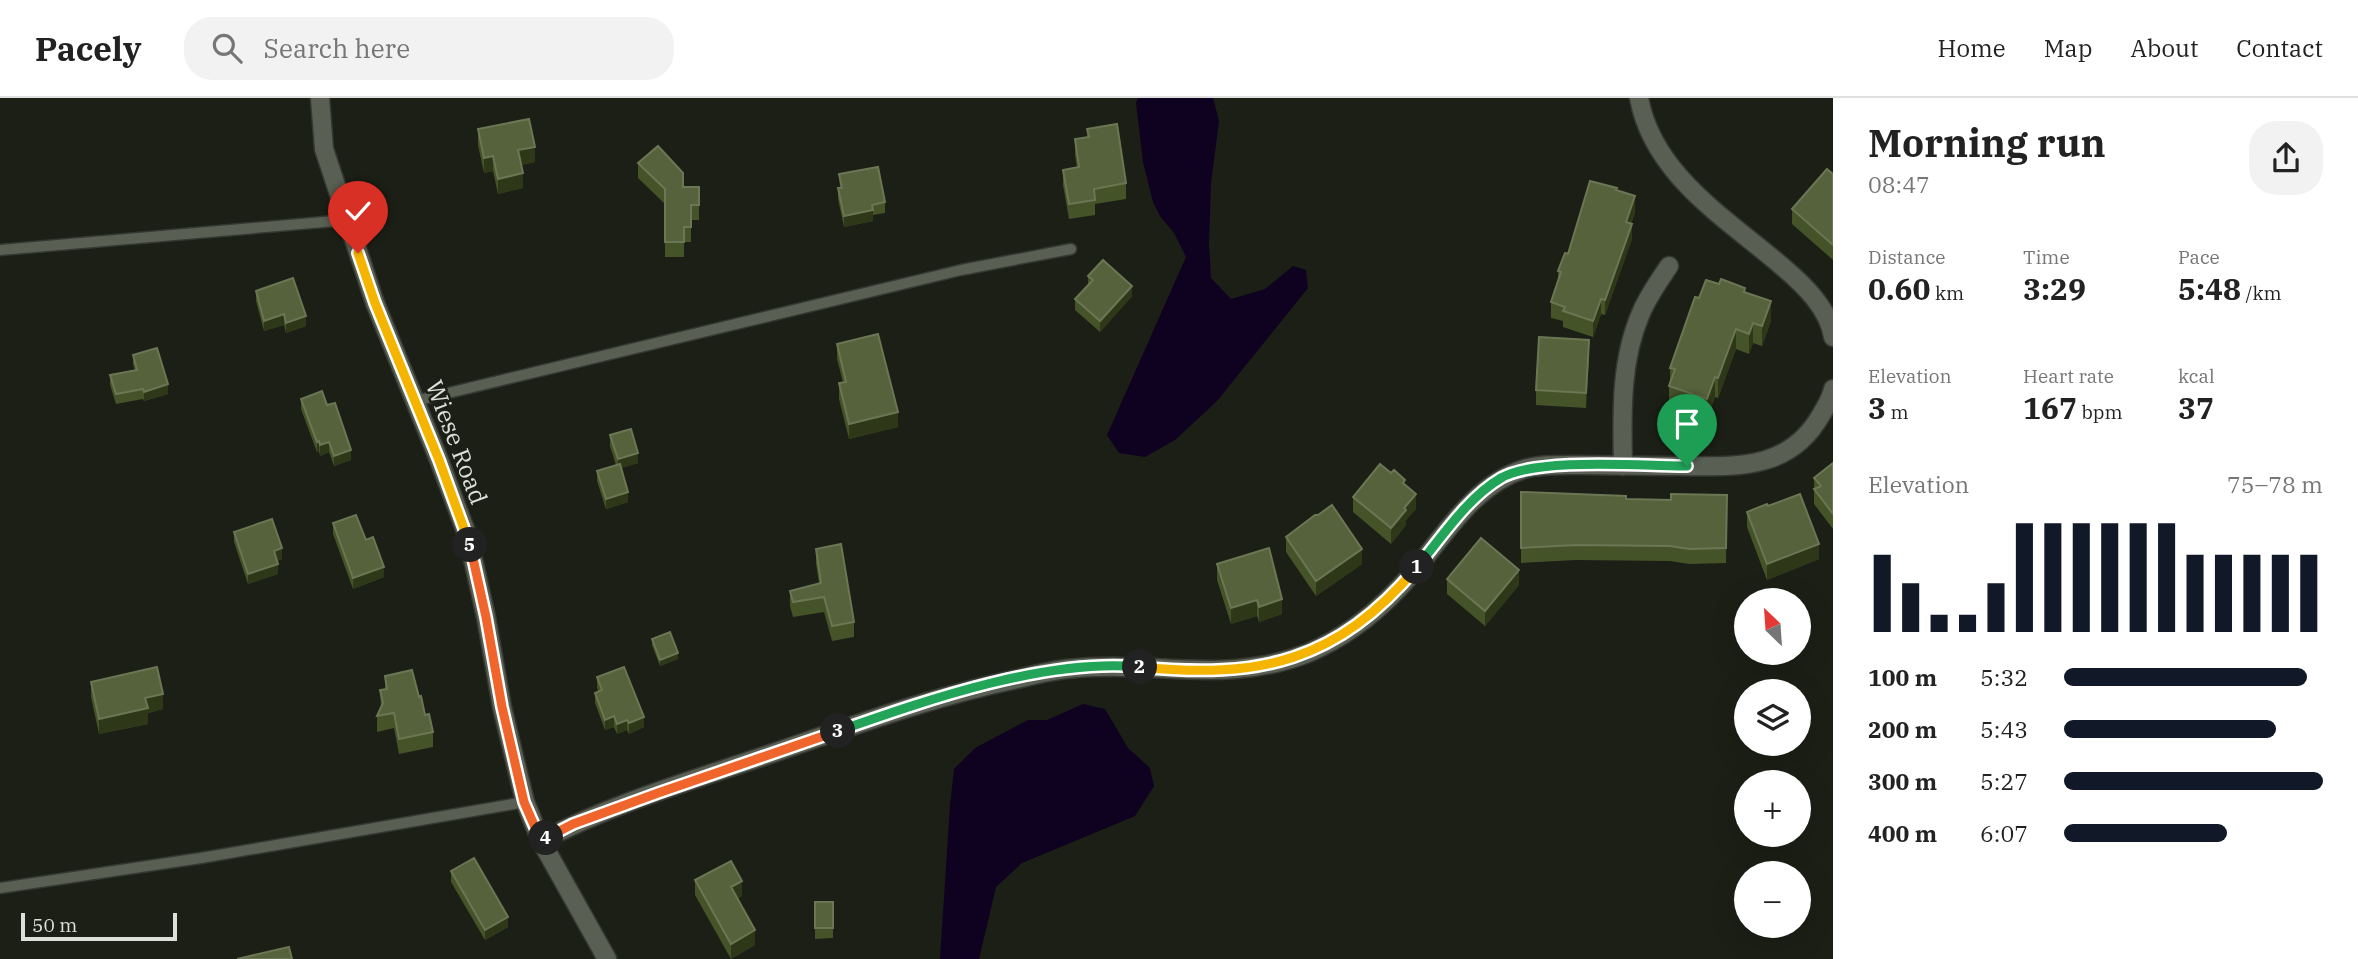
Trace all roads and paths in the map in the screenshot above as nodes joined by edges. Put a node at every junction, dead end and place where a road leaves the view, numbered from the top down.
1 (320, 98) edge
2 (1639, 98) edge
3 (347, 220) junction
4 (1071, 249) dead end
5 (0, 250) edge
6 (1669, 266) dead end
7 (1833, 337) edge
8 (1833, 389) edge
9 (415, 401) junction
10 (1623, 466) junction
11 (524, 802) junction
12 (541, 841) junction
13 (0, 888) edge
14 (607, 959) edge

1 - 3 street, Wiese Road
2 - 7 street
3 - 5 lane
3 - 9 street, Wiese Road
4 - 9 lane
6 - 10 street
8 - 10 street
9 - 11 street, Wiese Road
10 - 12 street
11 - 12 street, Wiese Road
11 - 13 lane
12 - 14 street, Wiese Road

